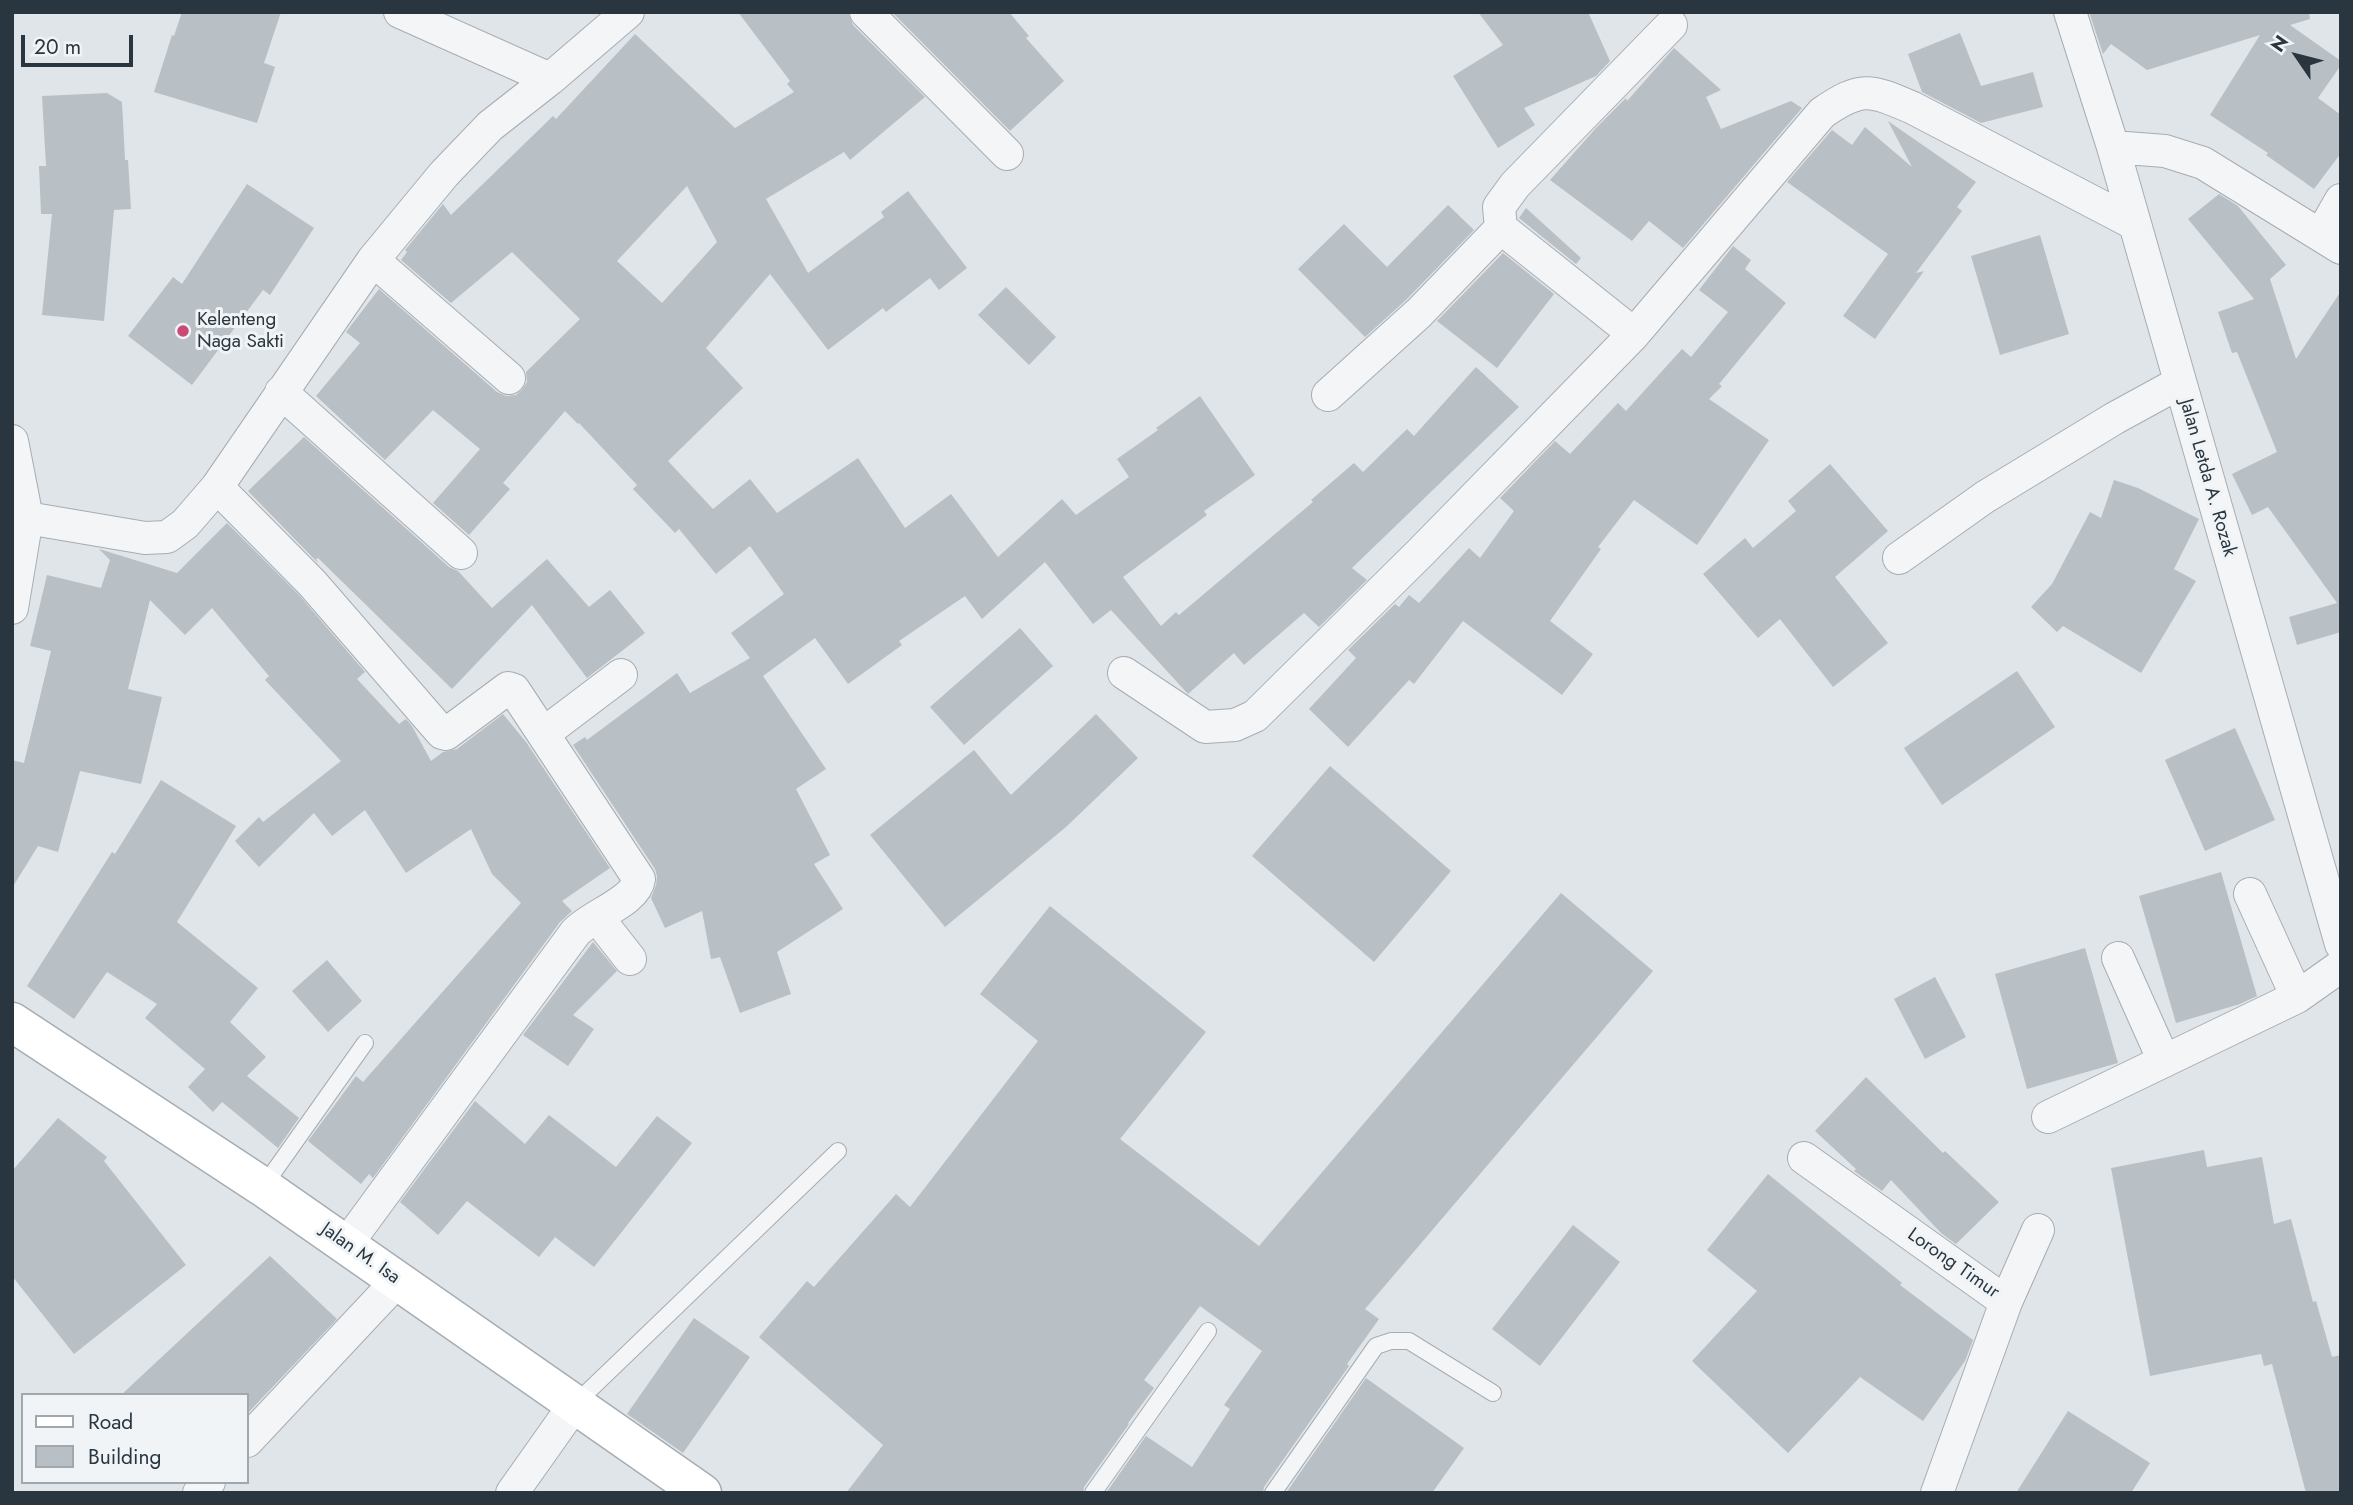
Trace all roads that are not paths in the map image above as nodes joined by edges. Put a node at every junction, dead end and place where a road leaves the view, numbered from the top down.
1 (400, 12) edge
2 (628, 12) edge
3 (866, 12) edge
4 (2070, 12) edge
5 (1671, 25) dead end
6 (550, 79) junction
7 (2113, 147) junction
8 (1007, 154) dead end
9 (2341, 200) edge
10 (2135, 224) junction
11 (1502, 228) junction
12 (2331, 242) edge
13 (373, 260) junction
14 (1634, 334) junction
15 (509, 378) dead end
16 (2179, 383) junction
17 (281, 392) junction
18 (1328, 395) dead end
19 (14, 458) edge
20 (216, 487) junction
21 (27, 518) junction
22 (461, 553) dead end
23 (1899, 558) dead end
24 (12, 608) edge
25 (1124, 673) dead end
26 (621, 674) dead end
27 (543, 734) junction
28 (2250, 894) dead end
29 (597, 916) junction
30 (2341, 944) edge
31 (2119, 958) dead end
32 (630, 959) dead end
33 (2341, 965) edge
34 (2297, 997) junction
35 (15, 1031) edge
36 (365, 1043) dead end
37 (2164, 1061) junction
38 (2048, 1117) dead end
39 (838, 1151) dead end
40 (1804, 1158) dead end
41 (264, 1187) junction
42 (2038, 1230) dead end
43 (346, 1245) junction
44 (398, 1280) junction
45 (2006, 1302) junction
46 (1208, 1331) dead end
47 (1493, 1393) dead end
48 (575, 1405) junction
49 (248, 1440) edge
50 (512, 1493) edge
51 (702, 1493) edge
52 (1093, 1493) edge
53 (1273, 1493) edge
54 (1937, 1493) edge

1 - 6 street
2 - 6 street
3 - 8 street
4 - 7 street, Jalan Letda A. Rozak
5 - 11 street
6 - 13 street
7 - 10 street, Jalan Letda A. Rozak
7 - 12 street
9 - 12 street
10 - 14 street
10 - 16 street, Jalan Letda A. Rozak
11 - 14 street
11 - 18 street
13 - 15 street
13 - 17 street
14 - 25 street
16 - 23 street
16 - 30 street, Jalan Letda A. Rozak
17 - 20 street
17 - 22 street
19 - 21 street
20 - 21 street
20 - 27 street
21 - 24 street
26 - 27 street
27 - 29 street
28 - 34 street
29 - 32 street
29 - 43 street
31 - 37 street
33 - 34 street
34 - 37 street
35 - 41 main road, Jalan M. Isa
36 - 41 lane
37 - 38 street
39 - 48 lane
40 - 45 street, Lorong Timur
41 - 43 main road, Jalan M. Isa
42 - 45 street
43 - 44 main road, Jalan M. Isa
44 - 48 main road, Jalan M. Isa
44 - 49 street
45 - 54 street, Lorong Timur
46 - 52 lane
47 - 53 lane
48 - 50 street
48 - 51 main road, Jalan M. Isa

